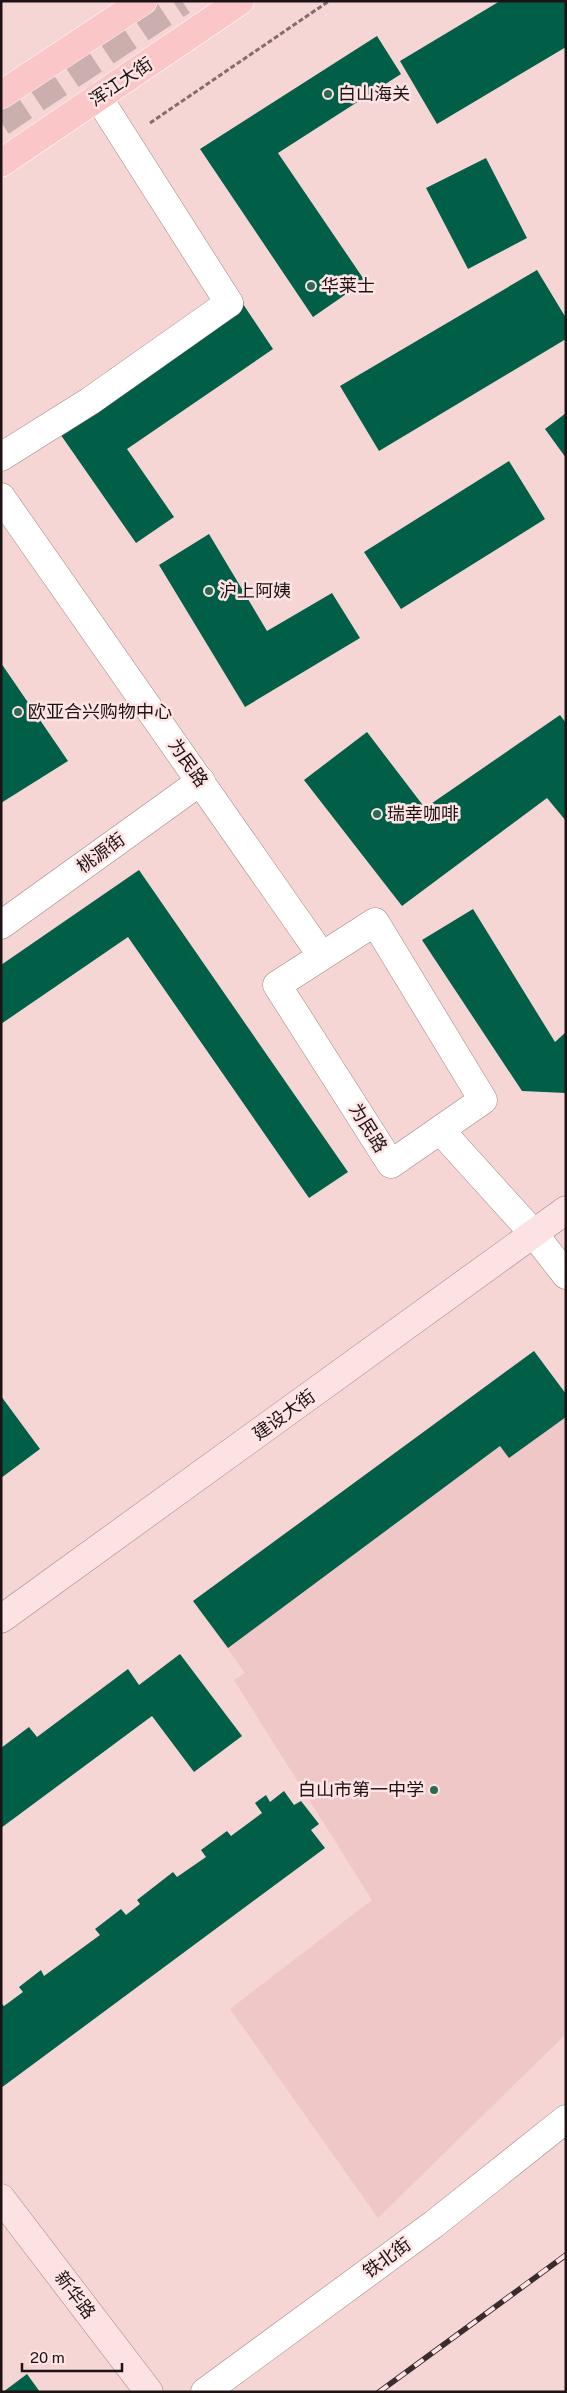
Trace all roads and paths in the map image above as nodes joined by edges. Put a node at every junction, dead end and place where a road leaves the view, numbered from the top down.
1 (143, 1) edge
2 (240, 1) edge
3 (329, 1) edge
4 (1, 95) edge
5 (98, 97) junction
6 (125, 140) junction
7 (1, 163) edge
8 (1, 457) edge
9 (1, 497) edge
10 (201, 781) junction
11 (1, 926) edge
12 (322, 956) junction
13 (440, 1130) junction
14 (566, 1210) edge
15 (534, 1234) junction
16 (566, 1275) edge
17 (1, 1619) edge
18 (566, 2119) edge
19 (1, 2198) edge
20 (149, 2392) edge
21 (205, 2392) edge

1 - 4 main road
2 - 5 main road, 浑江大街
3 - 6 path
5 - 6 street
5 - 7 main road, 浑江大街
6 - 8 street
9 - 10 street, 为民路
10 - 11 street, 桃源街
10 - 12 street, 为民路
12 - 13 street, 为民路
12 - 13 street, 为民路
13 - 15 street
14 - 15 main road, 建设大街
15 - 16 street
15 - 17 main road, 建设大街
18 - 21 street, 铁北街
19 - 20 main road, 新华路

